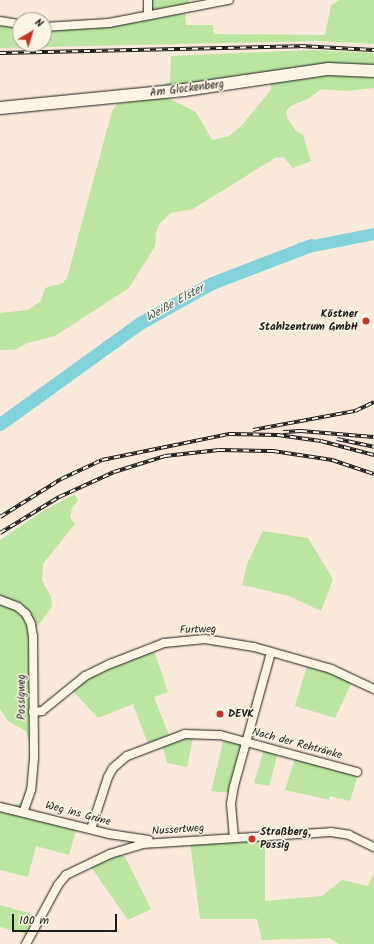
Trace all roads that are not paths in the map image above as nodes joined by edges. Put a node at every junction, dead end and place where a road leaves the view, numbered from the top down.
1 (148, 0) edge
2 (229, 0) edge
3 (192, 4) edge
4 (148, 15) junction
5 (0, 21) edge
6 (12, 23) edge
7 (52, 27) edge
8 (374, 71) edge
9 (0, 108) edge
10 (0, 600) edge
11 (271, 653) junction
12 (374, 689) edge
13 (33, 712) junction
14 (246, 742) junction
15 (357, 772) dead end
16 (0, 806) edge
17 (24, 810) junction
18 (91, 829) junction
19 (234, 838) junction
20 (151, 842) junction
21 (374, 847) edge
22 (26, 944) edge

1 - 4 street
2 - 3 street
3 - 4 street
4 - 7 street
5 - 6 street
8 - 9 main road, Am Glockenberg
10 - 13 street, Possigweg
11 - 12 street, Furtweg
11 - 13 street, Furtweg
11 - 14 street
13 - 17 street, Possigweg
14 - 15 street, Nach der Rehtränke
14 - 18 street, Nach der Rehtränke
14 - 19 street
16 - 17 street, Weg ins Grüne
17 - 18 street, Weg ins Grüne
18 - 20 street, Weg ins Grüne
19 - 20 street, Nussertweg
19 - 21 street, Nussertweg
20 - 22 street, Nussertweg

